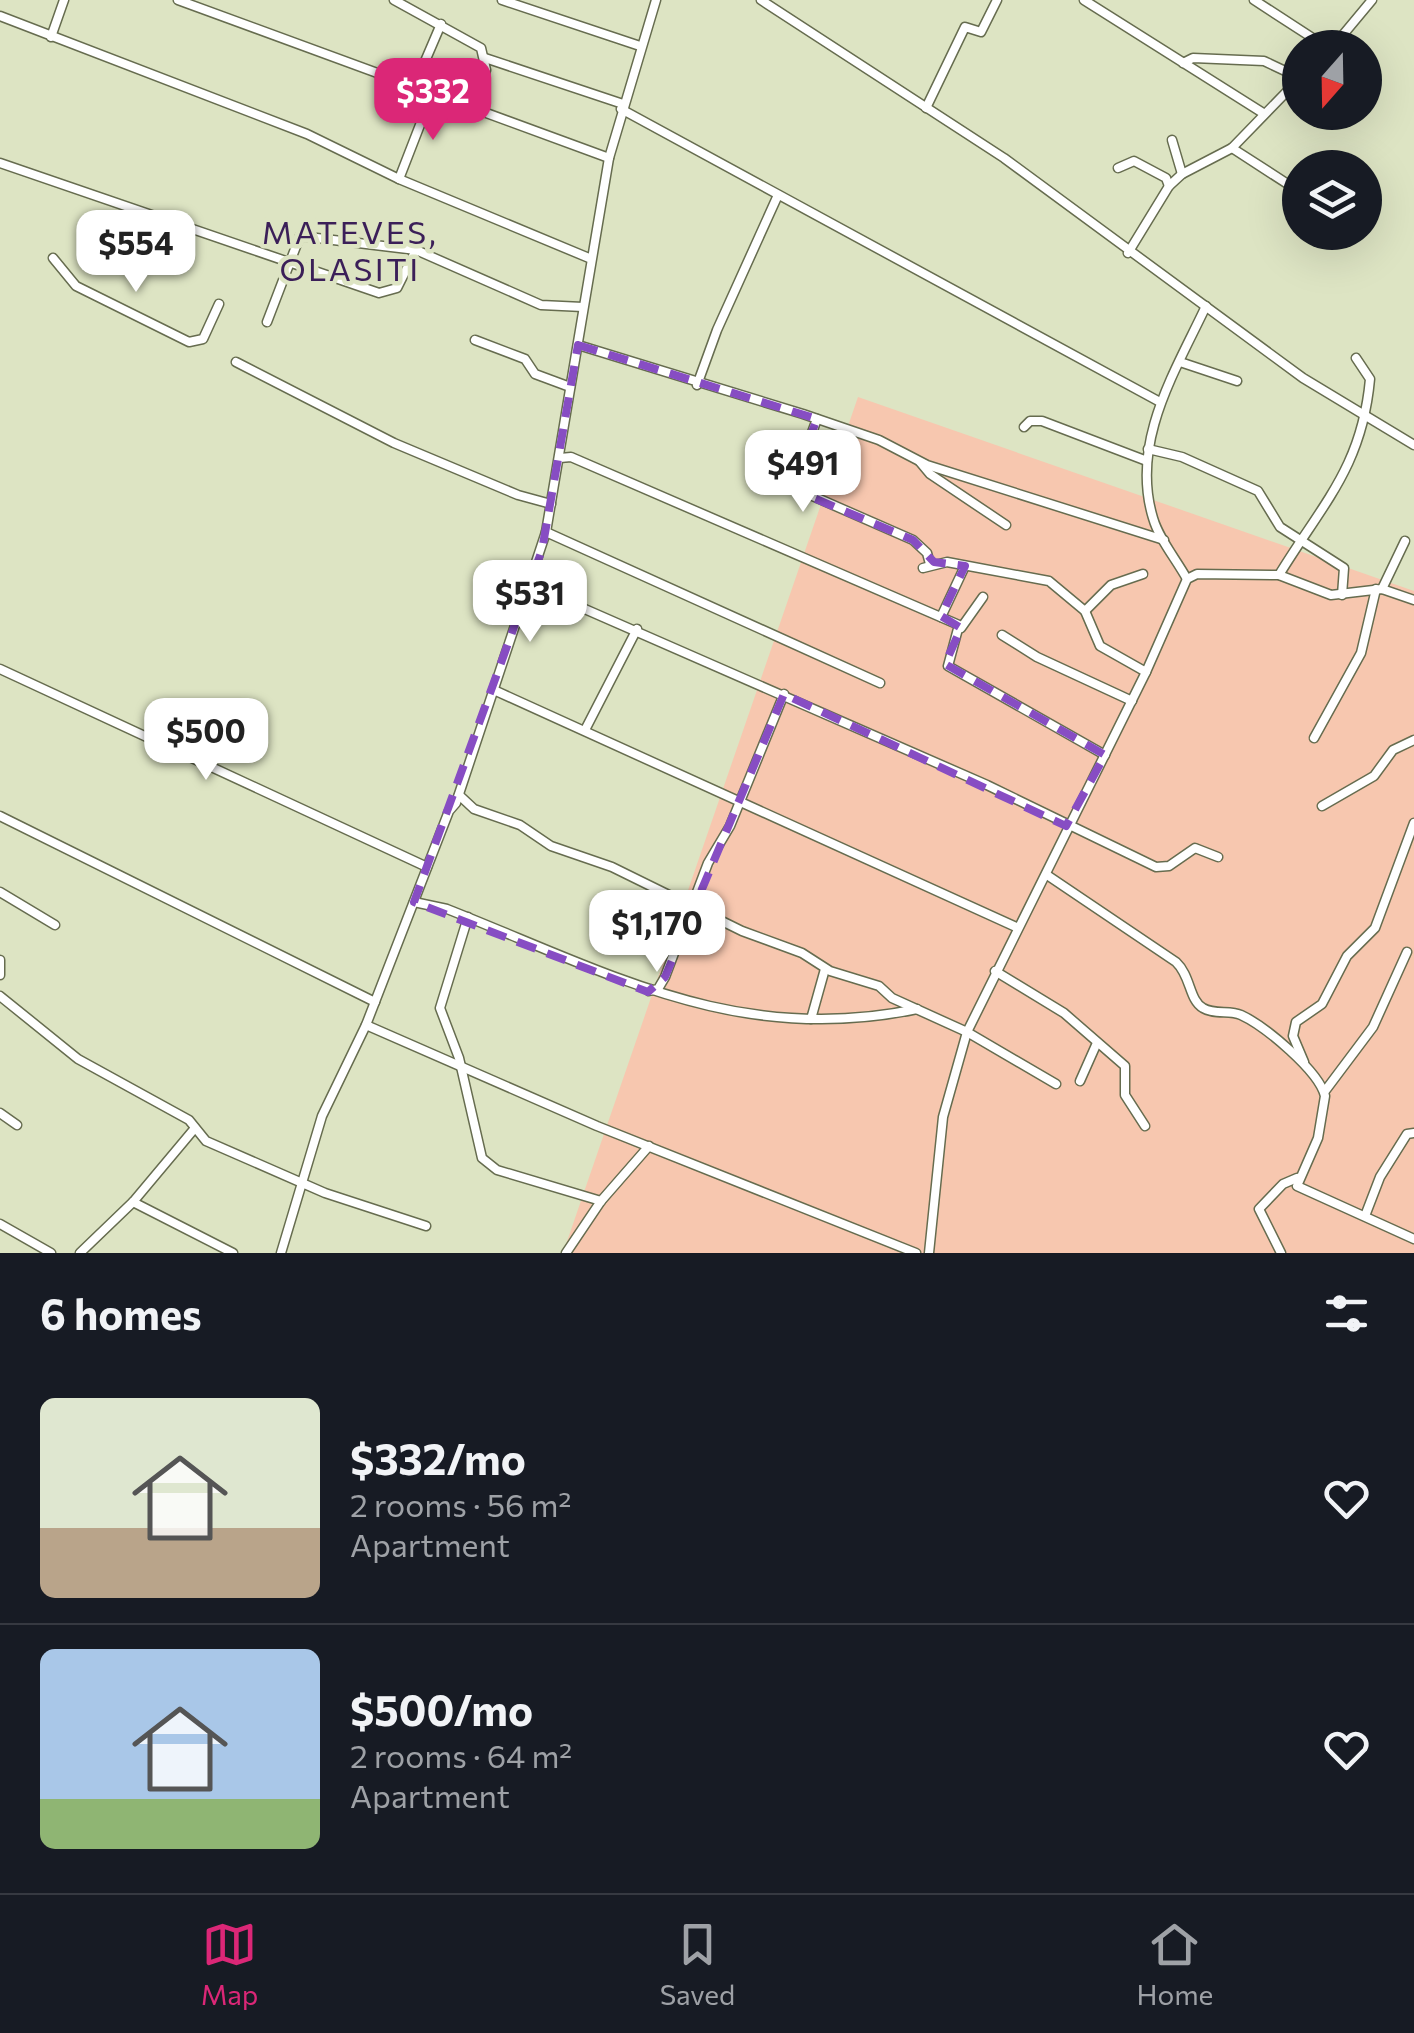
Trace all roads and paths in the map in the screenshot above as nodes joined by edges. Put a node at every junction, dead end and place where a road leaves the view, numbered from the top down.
1 (64, 0) edge
2 (178, 0) edge
3 (394, 0) edge
4 (502, 0) edge
5 (656, 0) edge
6 (761, 0) edge
7 (997, 0) edge
8 (1084, 0) edge
9 (1254, 0) edge
10 (1372, 0) edge
11 (414, 4) edge
12 (0, 16) edge
13 (442, 24) junction
14 (1302, 30) edge
15 (1346, 30) edge
16 (51, 36) junction
17 (640, 46) junction
18 (484, 58) junction
19 (1183, 63) junction
20 (414, 87) junction
21 (432, 94) junction
22 (622, 107) junction
23 (926, 108) junction
24 (475, 109) junction
25 (1263, 113) junction
26 (1172, 140) dead end
27 (1232, 148) junction
28 (609, 158) junction
29 (0, 162) edge
30 (1118, 168) dead end
31 (1182, 174) junction
32 (398, 179) junction
33 (1282, 180) edge
34 (1170, 182) junction
35 (778, 195) junction
36 (416, 250) junction
37 (1128, 253) junction
38 (54, 258) dead end
39 (589, 258) junction
40 (290, 262) junction
41 (218, 304) dead end
42 (1206, 306) junction
43 (583, 307) junction
44 (266, 322) dead end
45 (475, 340) dead end
46 (578, 345) junction
47 (1356, 358) dead end
48 (236, 362) dead end
49 (1180, 362) junction
50 (1237, 381) dead end
51 (698, 384) junction
52 (570, 386) junction
53 (1160, 402) junction
54 (1366, 419) junction
55 (817, 420) junction
56 (1024, 427) dead end
57 (1414, 446) edge
58 (1148, 449) junction
59 (560, 458) junction
60 (1148, 461) junction
61 (920, 462) junction
62 (551, 504) junction
63 (1006, 525) dead end
64 (546, 532) junction
65 (1164, 540) junction
66 (1405, 540) dead end
67 (1303, 542) junction
68 (965, 566) junction
69 (1143, 574) dead end
70 (1279, 575) junction
71 (534, 579) junction
72 (1186, 579) junction
73 (1379, 588) junction
74 (1342, 595) junction
75 (983, 596) dead end
76 (1414, 600) edge
77 (1085, 611) junction
78 (941, 617) junction
79 (960, 628) junction
80 (636, 630) junction
81 (1002, 635) dead end
82 (0, 669) edge
83 (1146, 672) junction
84 (880, 683) dead end
85 (496, 691) junction
86 (784, 694) junction
87 (1132, 701) junction
88 (585, 730) junction
89 (1314, 738) dead end
90 (1414, 740) edge
91 (1105, 756) junction
92 (459, 795) junction
93 (739, 801) junction
94 (1322, 806) dead end
95 (0, 816) edge
96 (1414, 824) edge
97 (1066, 826) junction
98 (1218, 857) dead end
99 (426, 867) junction
100 (1047, 875) junction
101 (0, 892) edge
102 (414, 902) junction
103 (692, 906) junction
104 (468, 917) junction
105 (55, 925) dead end
106 (1016, 927) junction
107 (1407, 952) dead end
108 (0, 960) edge
109 (826, 968) junction
110 (996, 972) junction
111 (0, 975) edge
112 (648, 992) junction
113 (0, 996) edge
114 (375, 1002) junction
115 (917, 1009) junction
116 (811, 1019) junction
117 (366, 1026) junction
118 (967, 1032) junction
119 (1096, 1045) junction
120 (461, 1066) junction
121 (1308, 1070) junction
122 (1080, 1081) dead end
123 (1056, 1084) dead end
124 (1325, 1091) junction
125 (0, 1113) edge
126 (17, 1125) dead end
127 (1145, 1126) dead end
128 (195, 1128) junction
129 (1414, 1133) edge
130 (648, 1146) junction
131 (1297, 1178) junction
132 (300, 1183) junction
133 (601, 1201) junction
134 (133, 1202) junction
135 (1365, 1216) junction
136 (0, 1224) edge
137 (426, 1226) dead end
138 (1414, 1240) edge
139 (51, 1253) edge
140 (80, 1253) edge
141 (233, 1253) edge
142 (280, 1253) edge
143 (566, 1253) edge
144 (916, 1253) edge
145 (929, 1253) edge
146 (1280, 1253) edge

1 - 16 street
2 - 20 street
3 - 11 street
4 - 17 street
5 - 17 street
6 - 23 street
7 - 23 street
8 - 19 street
9 - 14 street
10 - 15 street
11 - 13 street
12 - 16 street
13 - 18 street
13 - 20 street
16 - 32 street
17 - 22 street
18 - 22 street
18 - 24 street
19 - 25 street
19 - 25 street
20 - 21 street
21 - 24 street
21 - 32 street
22 - 28 street
22 - 35 street
23 - 37 street
24 - 28 street
25 - 27 street
26 - 31 street
27 - 31 street
27 - 33 street
28 - 39 street
29 - 40 street
30 - 34 street
31 - 34 street
32 - 39 street
34 - 37 street
35 - 51 street
35 - 53 street
36 - 40 street
36 - 40 street
36 - 43 street
37 - 42 street
38 - 41 street
39 - 43 street
40 - 44 street
42 - 49 street
42 - 54 street
43 - 46 street
45 - 52 street
46 - 51 street
46 - 52 street
47 - 54 street
48 - 62 street
49 - 50 street
49 - 53 street
51 - 55 street
52 - 59 street
53 - 58 street
54 - 57 street
54 - 67 street
55 - 61 street
55 - 68 street
56 - 60 street
58 - 60 street
58 - 67 street
59 - 62 street
59 - 78 street
60 - 65 street
61 - 63 street
61 - 65 street
62 - 64 street
64 - 71 street
64 - 84 street
65 - 72 street
66 - 73 street
67 - 70 street
67 - 74 street
68 - 77 street
68 - 78 street
69 - 77 street
70 - 72 street
70 - 74 street
71 - 80 street
71 - 85 street
72 - 83 street
73 - 74 street
73 - 76 street
73 - 89 street
75 - 79 street
77 - 83 street
78 - 79 street
79 - 91 street
80 - 86 street
80 - 88 street
81 - 87 street
82 - 99 street
83 - 87 street
85 - 88 street
85 - 92 street
86 - 93 street
86 - 97 street
87 - 91 street
88 - 93 street
90 - 94 street
91 - 97 street
92 - 99 street
92 - 103 street
93 - 103 street
93 - 106 street
95 - 114 street
96 - 121 street
97 - 98 street
97 - 100 street
99 - 102 street
100 - 106 street
100 - 121 street
101 - 105 street
102 - 104 street
102 - 114 street
103 - 109 street
103 - 112 street
104 - 112 street
104 - 120 street
106 - 110 street
107 - 124 street
108 - 111 street
109 - 115 street
109 - 116 street
110 - 118 street
110 - 119 street
112 - 116 street
113 - 128 street
114 - 117 street
115 - 116 street
115 - 118 street
117 - 120 street
117 - 132 street
118 - 123 street
118 - 145 street
119 - 122 street
119 - 127 street
120 - 130 street
120 - 133 street
121 - 124 street
124 - 131 street
125 - 126 street
128 - 132 street
128 - 134 street
129 - 135 street
130 - 133 street
130 - 144 street
131 - 135 street
131 - 146 street
132 - 137 street
132 - 142 street
133 - 143 street
134 - 140 street
134 - 141 street
135 - 138 street
136 - 139 street

